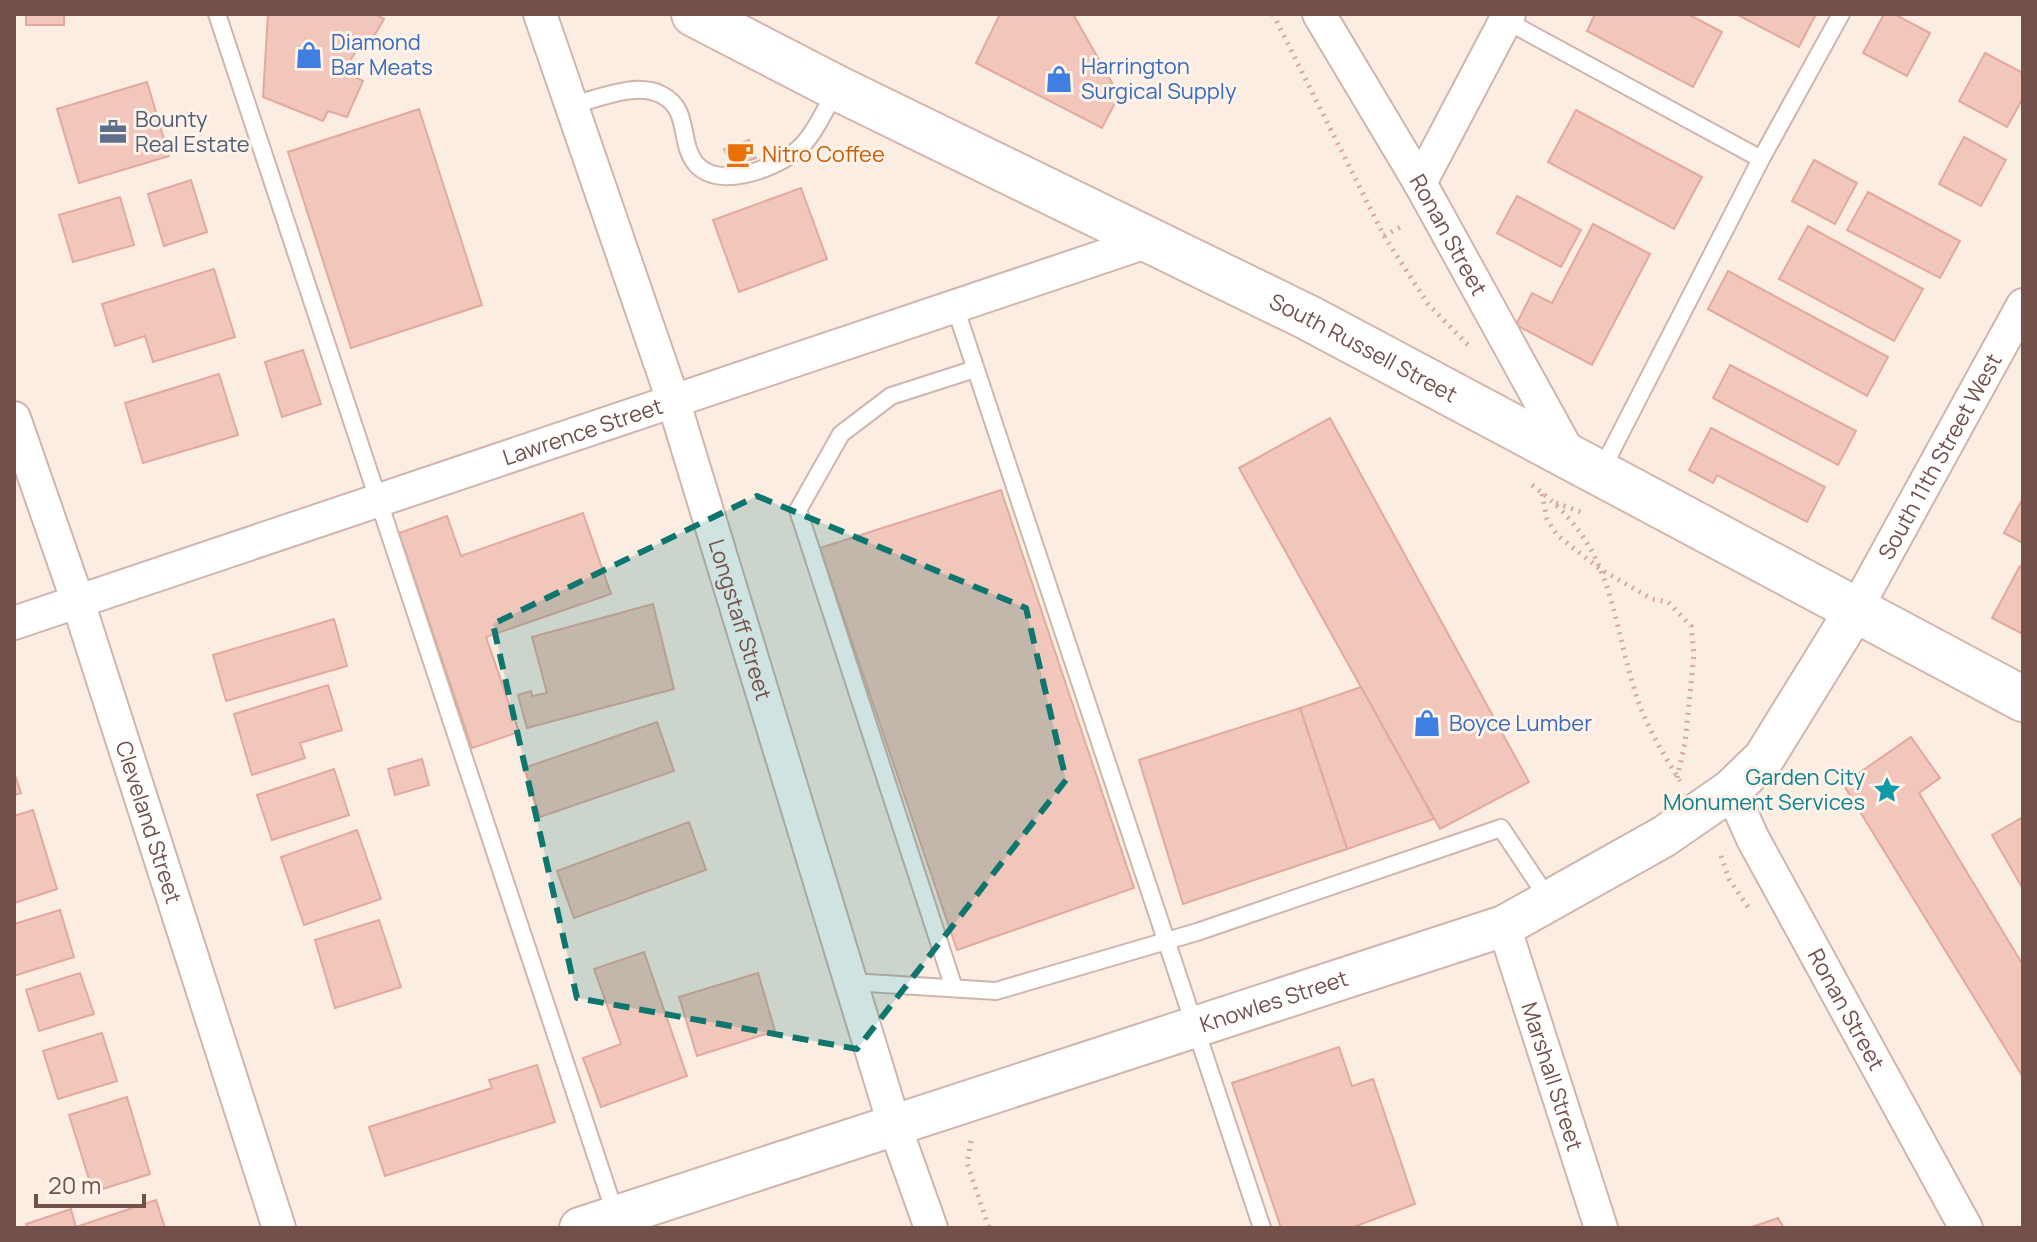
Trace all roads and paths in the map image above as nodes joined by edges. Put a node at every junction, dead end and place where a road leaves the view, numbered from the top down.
1 (217, 14) edge
2 (540, 14) edge
3 (694, 14) edge
4 (1273, 14) edge
5 (1319, 14) edge
6 (1841, 14) edge
7 (1507, 17) edge
8 (837, 88) junction
9 (572, 105) junction
10 (1761, 159) junction
11 (1420, 183) junction
12 (1411, 222) dead end
13 (1384, 236) junction
14 (1152, 240) junction
15 (2023, 305) edge
16 (955, 307) junction
17 (1471, 348) dead end
18 (975, 369) junction
19 (674, 403) junction
20 (14, 418) edge
21 (1586, 467) junction
22 (1520, 477) dead end
23 (1542, 493) junction
24 (378, 502) junction
25 (1600, 569) junction
26 (78, 602) junction
27 (1856, 609) junction
28 (14, 623) edge
29 (2023, 699) edge
30 (1731, 790) junction
31 (1550, 902) junction
32 (1504, 926) junction
33 (1166, 941) junction
34 (851, 982) junction
35 (954, 988) junction
36 (1195, 1026) junction
37 (894, 1124) junction
38 (980, 1135) dead end
39 (606, 1224) edge
40 (279, 1228) edge
41 (931, 1228) edge
42 (989, 1228) edge
43 (1262, 1228) edge
44 (1601, 1228) edge
45 (1966, 1228) edge

1 - 24 lane
2 - 9 street, Longstaff Street
3 - 8 main road, South Russell Street
4 - 13 path
5 - 11 street, Ronan Street
6 - 10 lane
7 - 10 lane
7 - 11 street
8 - 9 lane
8 - 14 main road, South Russell Street
9 - 19 street, Longstaff Street
10 - 21 lane
11 - 21 street, Ronan Street
12 - 13 path
13 - 17 path
14 - 16 street, Lawrence Street
14 - 21 main road, South Russell Street
15 - 27 street, South 11th Street West
16 - 18 lane
16 - 19 street, Lawrence Street
18 - 33 lane
18 - 35 lane
19 - 24 street, Lawrence Street
19 - 34 street, Longstaff Street
20 - 26 street, Cleveland Street
21 - 27 main road, South Russell Street
22 - 23 path
23 - 25 path
23 - 25 path
24 - 26 street, Lawrence Street
24 - 39 lane
25 - 25 path
26 - 28 street, Lawrence Street
26 - 40 street, Cleveland Street
27 - 29 main road, South Russell Street
27 - 30 street, Knowles Street
30 - 31 street, Knowles Street
30 - 45 street, Ronan Street
31 - 32 street, Knowles Street
31 - 33 lane
32 - 36 street, Knowles Street
32 - 44 street, Marshall Street
33 - 35 lane
33 - 36 lane
34 - 35 lane
34 - 37 street, Longstaff Street
36 - 37 street, Knowles Street
36 - 43 lane
37 - 39 street, Knowles Street
37 - 41 street, Longstaff Street
38 - 42 path

